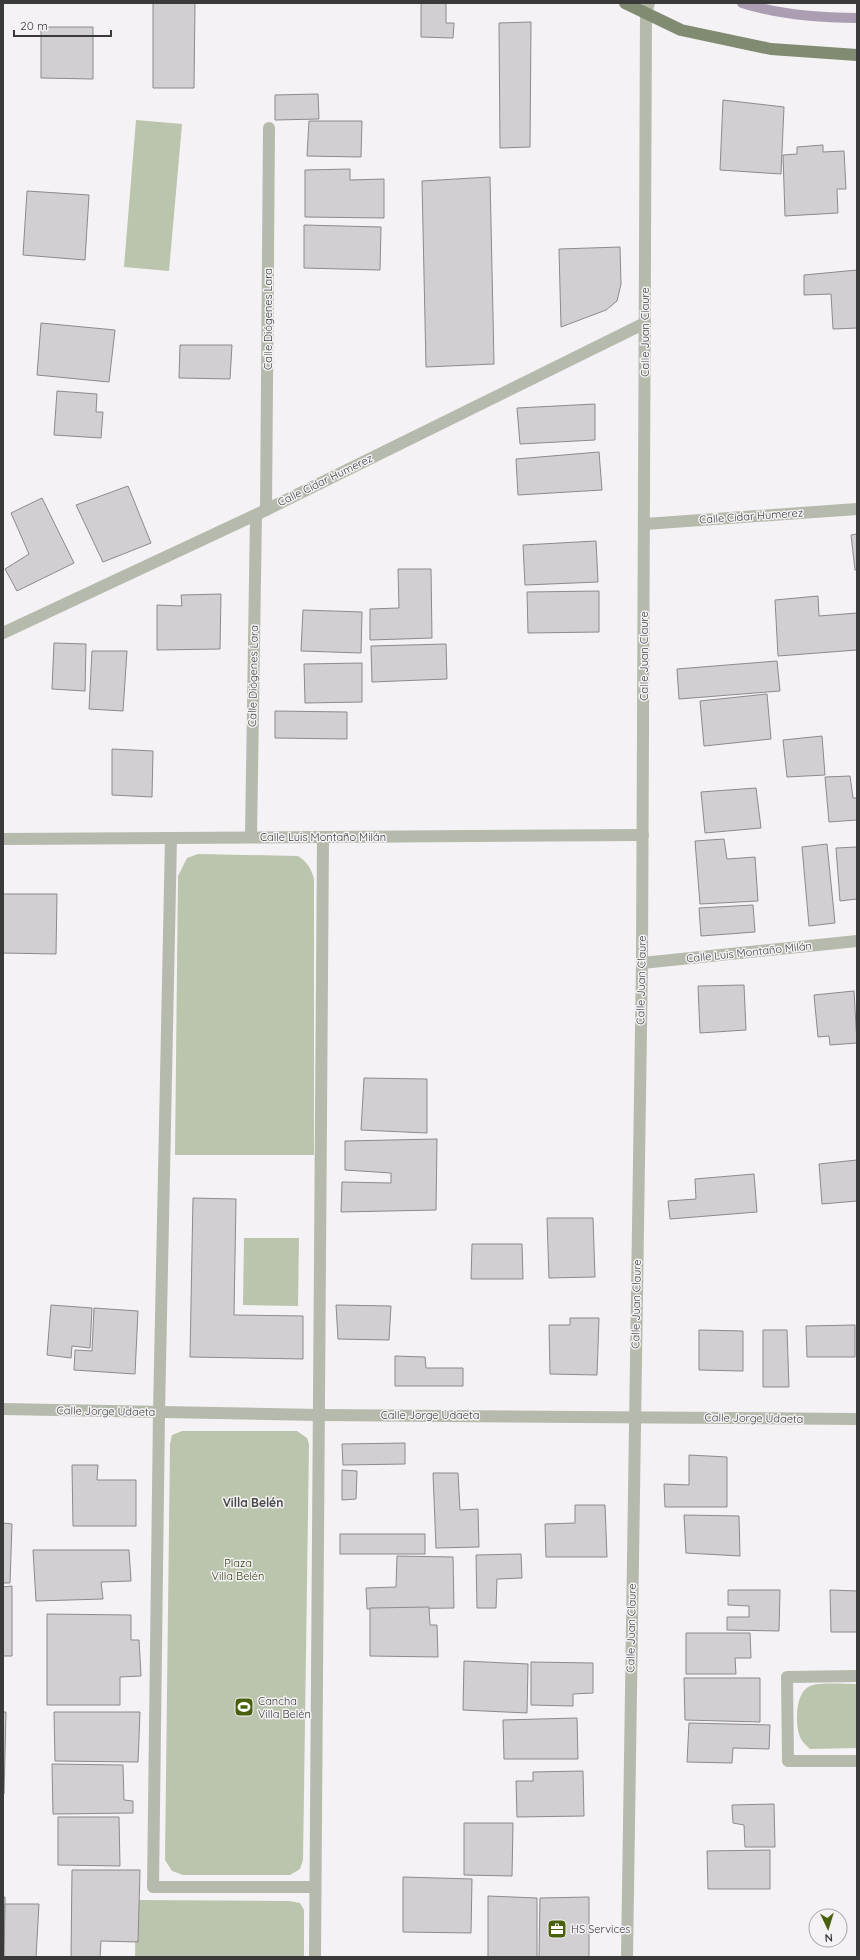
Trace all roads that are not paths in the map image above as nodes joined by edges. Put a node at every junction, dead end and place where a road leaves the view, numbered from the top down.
1 (625, 3) edge
2 (648, 8) edge
3 (857, 55) edge
4 (269, 128) dead end
5 (645, 322) junction
6 (857, 509) edge
7 (261, 512) junction
8 (645, 524) junction
9 (3, 633) edge
10 (643, 835) junction
11 (323, 837) junction
12 (171, 838) junction
13 (251, 838) junction
14 (3, 839) edge
15 (857, 941) edge
16 (642, 963) junction
17 (3, 1409) edge
18 (160, 1412) junction
19 (320, 1415) junction
20 (634, 1417) junction
21 (857, 1420) edge
22 (857, 1676) edge
23 (857, 1761) edge
24 (315, 1887) junction
25 (315, 1957) edge
26 (627, 1957) edge

1 - 2 main road
2 - 3 main road
2 - 5 street, Calle Juan Claure
4 - 7 street, Calle Diógenes Lara
5 - 7 street, Calle Cidar Humerez
5 - 8 street, Calle Juan Claure
6 - 8 street, Calle Cidar Humerez
7 - 9 street, Calle Cidar Humerez
7 - 13 street, Calle Diógenes Lara
8 - 10 street, Calle Juan Claure
10 - 11 street, Calle Luis Montaño Milán
10 - 16 street, Calle Juan Claure
11 - 13 street, Calle Luis Montaño Milán
11 - 19 street
12 - 13 street, Calle Luis Montaño Milán
12 - 14 street, Calle Luis Montaño Milán
12 - 18 street
15 - 16 street, Calle Luis Montaño Milán
16 - 20 street, Calle Juan Claure
17 - 18 street, Calle Jorge Udaeta
18 - 19 street, Calle Jorge Udaeta
18 - 24 street
19 - 20 street, Calle Jorge Udaeta
19 - 24 street
20 - 21 street, Calle Jorge Udaeta
20 - 26 street, Calle Juan Claure
22 - 23 street
24 - 25 street

